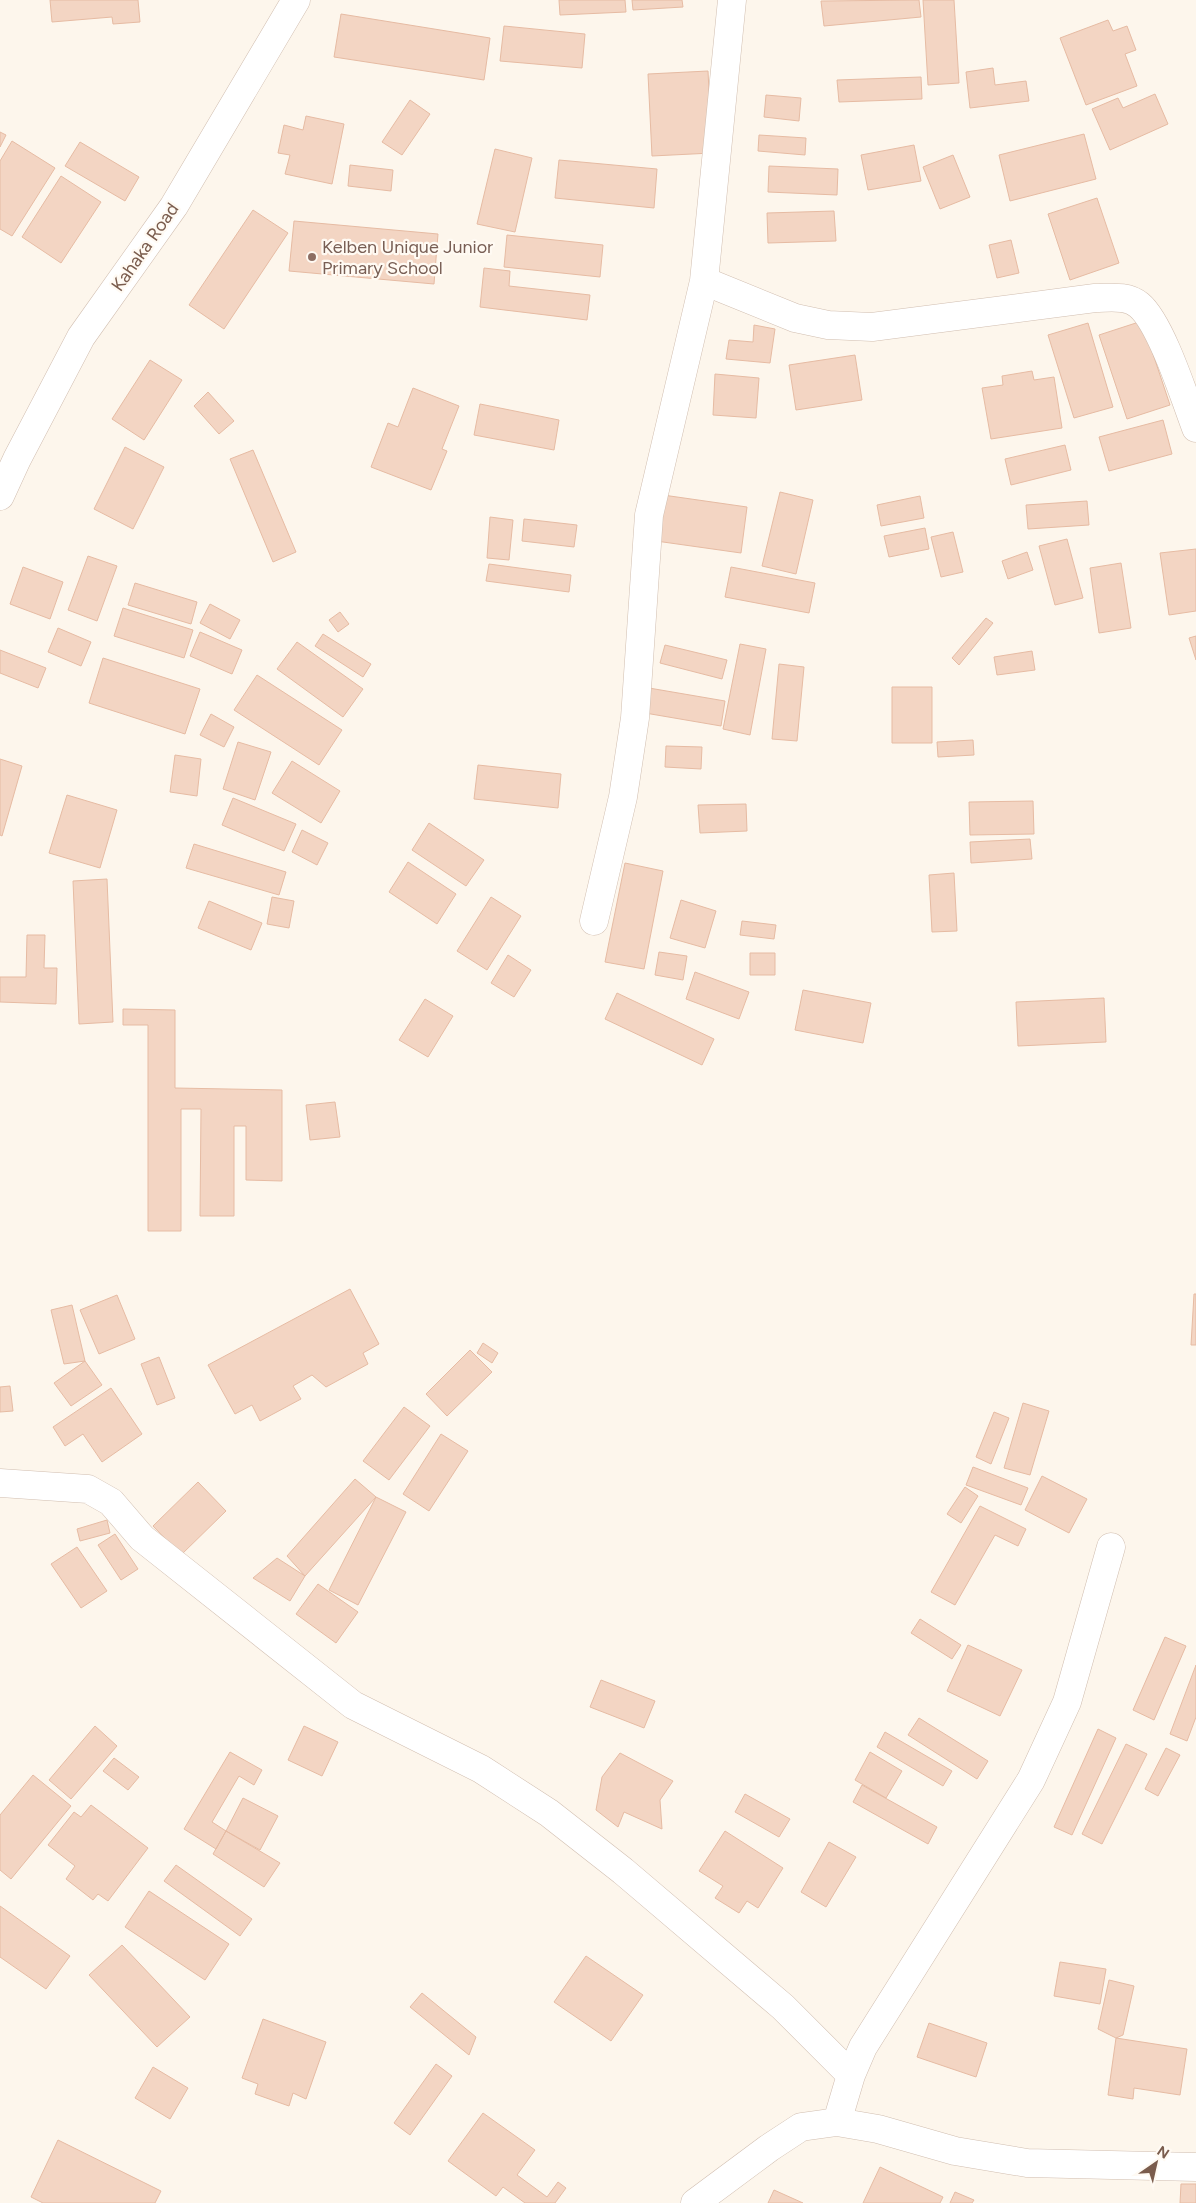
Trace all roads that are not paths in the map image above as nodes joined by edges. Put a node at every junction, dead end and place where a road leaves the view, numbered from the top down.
1 (296, 0) edge
2 (732, 0) edge
3 (704, 281) junction
4 (1196, 428) edge
5 (0, 496) edge
6 (594, 921) dead end
7 (0, 1483) edge
8 (1111, 1547) dead end
9 (851, 2075) junction
10 (838, 2122) junction
11 (1196, 2167) edge
12 (695, 2203) edge

1 - 5 street, Kahaka Road
2 - 3 street
3 - 4 street
3 - 6 street
7 - 9 street
8 - 9 street
9 - 10 street
10 - 11 street
10 - 12 street

